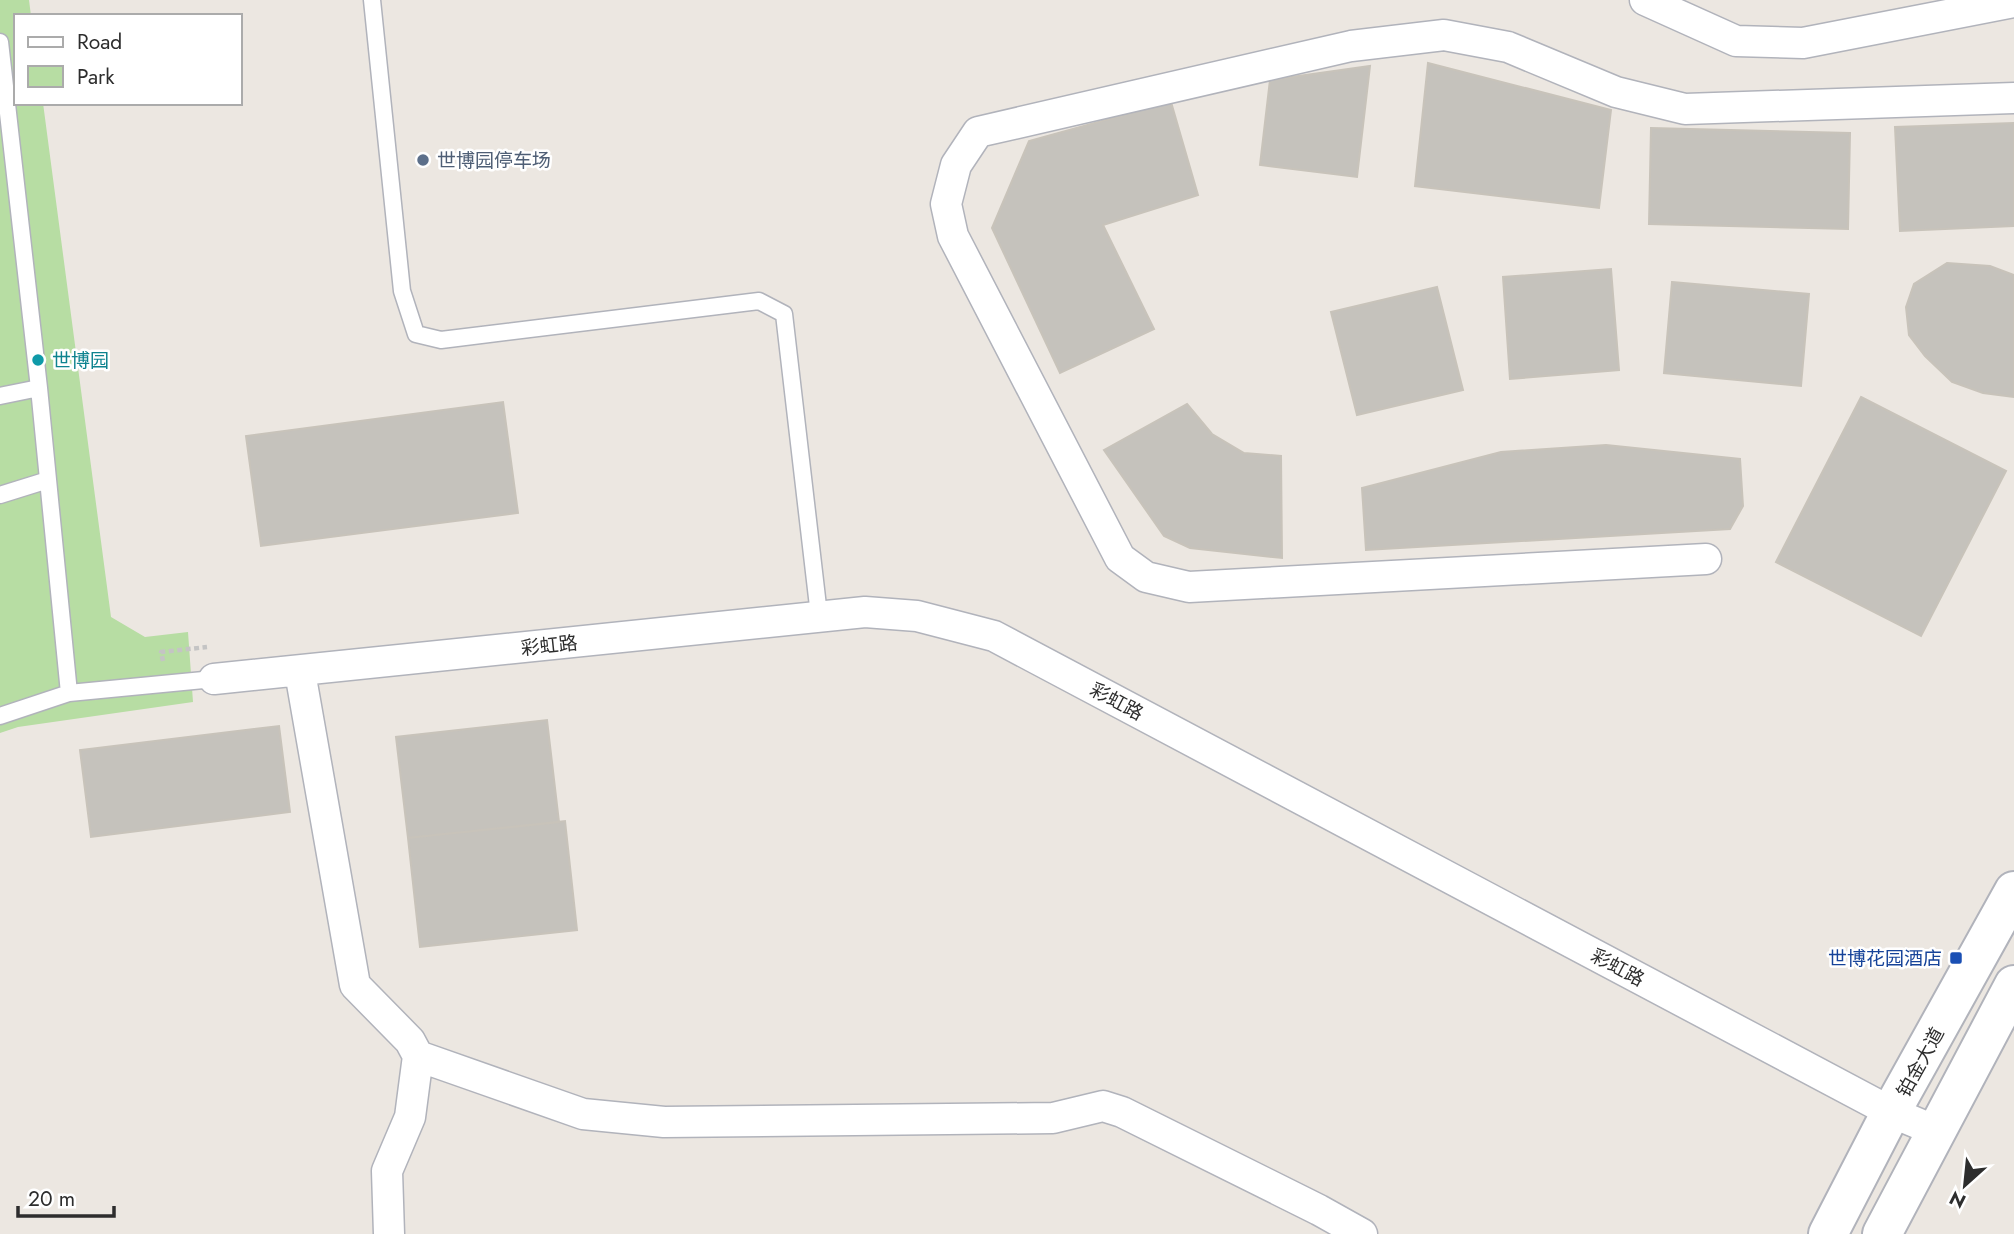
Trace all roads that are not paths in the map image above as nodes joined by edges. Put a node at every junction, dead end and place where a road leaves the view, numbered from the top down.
1 (372, 0) edge
2 (1645, 0) edge
3 (2014, 2) edge
4 (0, 42) edge
5 (2014, 98) edge
6 (39, 388) junction
7 (0, 396) edge
8 (48, 480) junction
9 (0, 495) edge
10 (1706, 559) dead end
11 (819, 615) junction
12 (300, 672) junction
13 (214, 679) joint
14 (69, 693) junction
15 (0, 716) edge
16 (2014, 891) edge
17 (2014, 985) edge
18 (418, 1056) junction
19 (1891, 1112) junction
20 (1936, 1131) junction
21 (390, 1234) edge
22 (1362, 1234) edge
23 (1828, 1234) edge
24 (1882, 1234) edge

1 - 11 lane
2 - 3 street
4 - 6 lane
5 - 10 street
6 - 7 lane
6 - 8 lane
8 - 9 lane
8 - 14 lane
11 - 12 street, 彩虹路
11 - 19 street, 彩虹路
12 - 13 street, 彩虹路
12 - 18 street
13 - 14 lane
14 - 15 lane
16 - 19 main road, 铂金大道
17 - 20 main road
18 - 21 street
18 - 22 street
19 - 20 street, 彩虹路
19 - 23 main road, 铂金大道
20 - 24 main road

